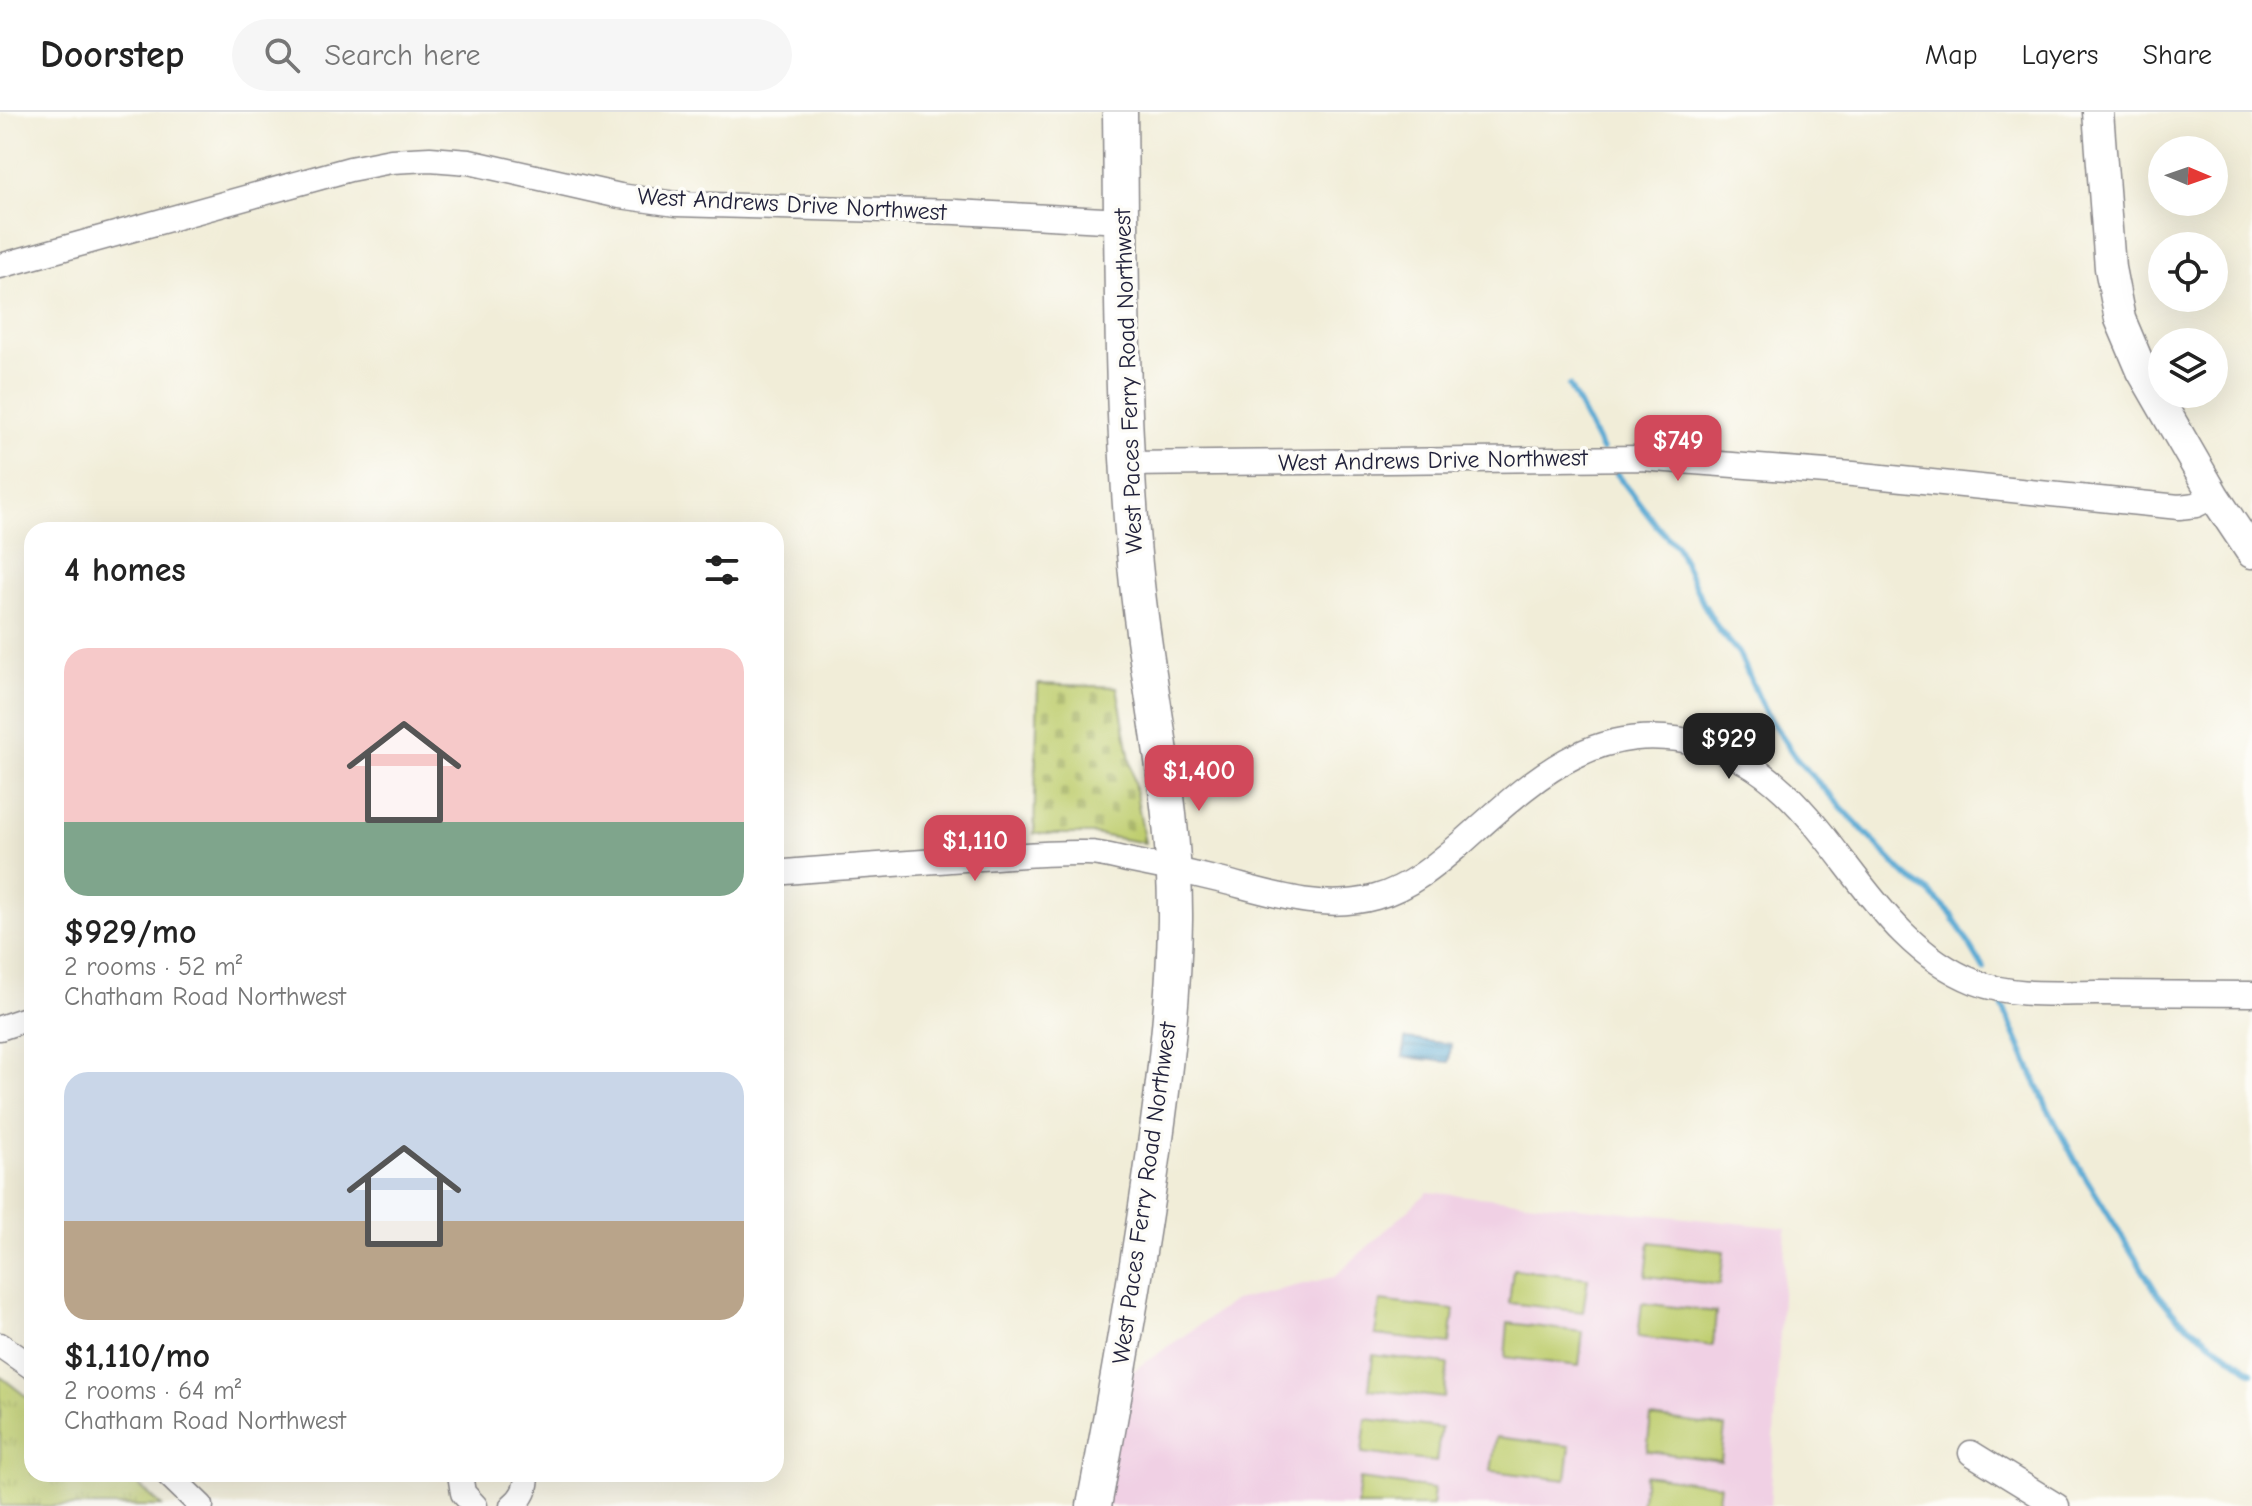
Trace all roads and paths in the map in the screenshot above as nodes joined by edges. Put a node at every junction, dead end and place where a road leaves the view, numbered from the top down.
1 (1120, 112) edge
2 (2098, 112) edge
3 (1122, 221) junction
4 (0, 266) edge
5 (1127, 464) junction
6 (2214, 496) junction
7 (2252, 553) edge
8 (1175, 869) junction
9 (784, 872) edge
10 (2252, 994) edge
11 (24, 1020) edge
12 (0, 1028) edge
13 (0, 1345) edge
14 (24, 1362) edge
15 (1971, 1453) dead end
16 (176, 1482) edge
17 (461, 1482) edge
18 (526, 1482) edge
19 (201, 1506) edge
20 (475, 1506) edge
21 (512, 1506) edge
22 (1094, 1506) edge
23 (2057, 1506) edge

1 - 3 main road, West Paces Ferry Road Northwest
2 - 6 street
3 - 4 street, West Andrews Drive Northwest
3 - 5 main road, West Paces Ferry Road Northwest
5 - 6 street, West Andrews Drive Northwest
5 - 8 main road, West Paces Ferry Road Northwest
6 - 7 street
8 - 9 street
8 - 10 street
8 - 22 main road, West Paces Ferry Road Northwest
11 - 12 street
13 - 14 street
15 - 23 street
16 - 19 street
17 - 20 street
18 - 21 street

